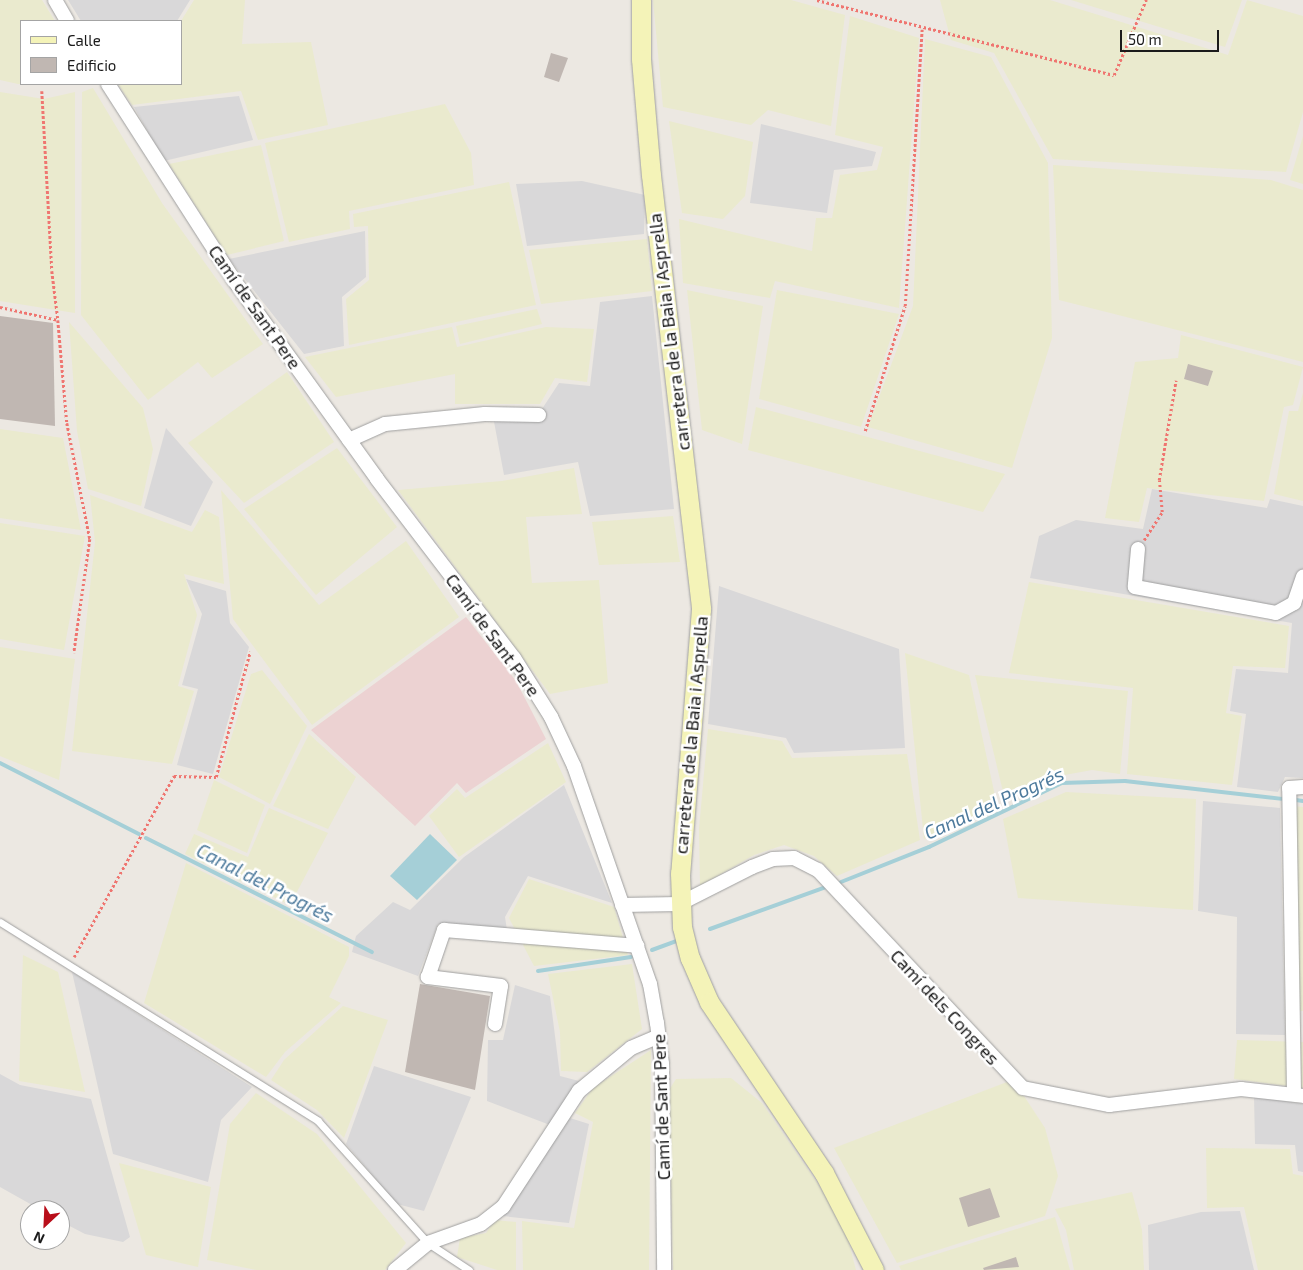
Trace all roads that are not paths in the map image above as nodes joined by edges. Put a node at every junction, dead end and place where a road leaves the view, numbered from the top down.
1 (55, 0) edge
2 (642, 0) edge
3 (66, 20) edge
4 (109, 85) edge
5 (539, 415) dead end
6 (349, 440) junction
7 (1138, 549) road end
8 (1303, 577) edge
9 (1303, 788) edge
10 (679, 904) junction
11 (622, 905) junction
12 (0, 922) edge
13 (637, 946) junction
14 (495, 1024) dead end
15 (658, 1036) junction
16 (1298, 1095) edge
17 (428, 1244) junction
18 (395, 1270) edge
19 (469, 1270) edge
20 (664, 1270) edge
21 (874, 1270) edge

1 - 3 street
2 - 10 main road, carretera de la Baia i Asprella
4 - 6 street, Camí de Sant Pere
5 - 6 street
6 - 11 street, Camí de Sant Pere
7 - 8 street
9 - 16 street
10 - 11 street, Camí dels Congres
10 - 16 street, Camí dels Congres
10 - 21 main road, carretera de la Baia i Asprella
11 - 13 street, Camí de Sant Pere
12 - 17 lane
13 - 14 street
13 - 15 street, Camí de Sant Pere
15 - 17 street
15 - 20 street, Camí de Sant Pere
17 - 18 street
17 - 19 lane

